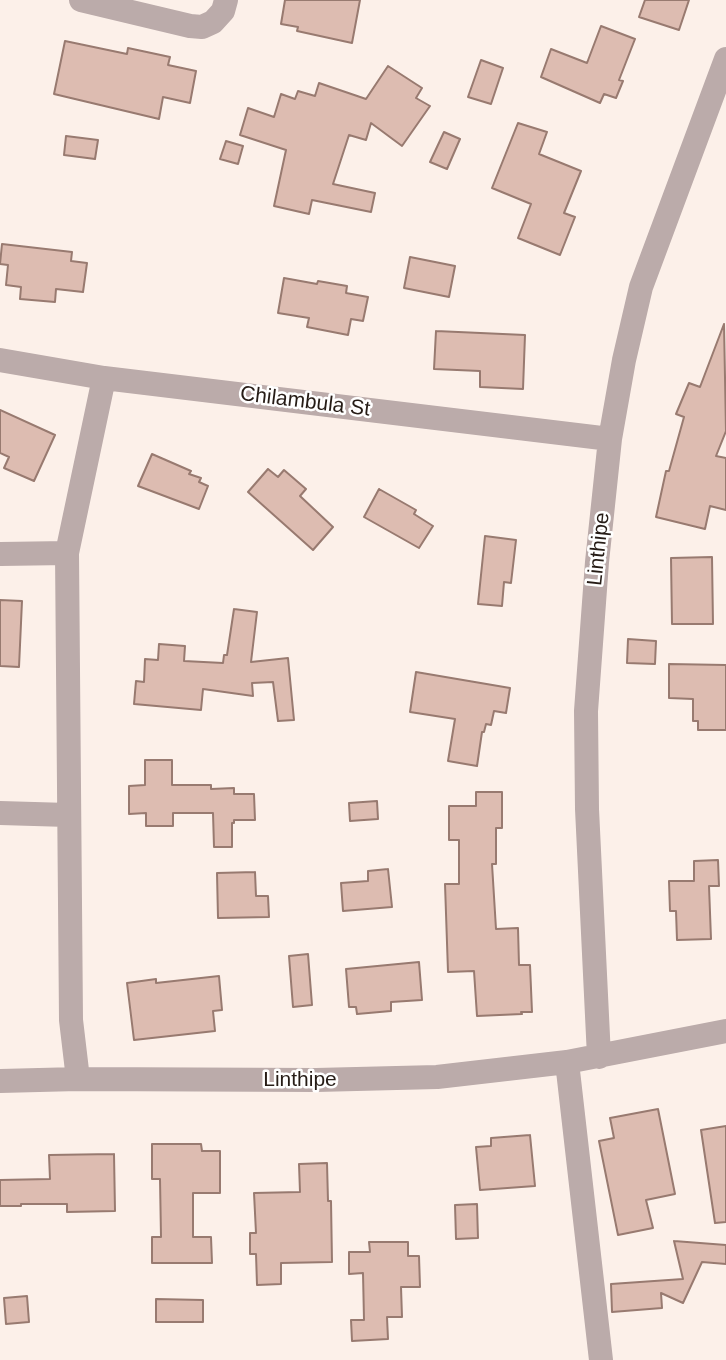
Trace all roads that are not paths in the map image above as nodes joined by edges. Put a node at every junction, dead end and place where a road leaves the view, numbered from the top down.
1 (82, 0) edge
2 (226, 0) edge
3 (726, 59) edge
4 (0, 360) edge
5 (104, 377) junction
6 (610, 439) junction
7 (67, 553) junction
8 (0, 554) edge
9 (0, 813) edge
10 (68, 815) junction
11 (726, 1031) edge
12 (599, 1056) junction
13 (568, 1062) junction
14 (78, 1079) junction
15 (0, 1082) edge
16 (600, 1360) edge

1 - 2 street
3 - 6 street, Linthipe
4 - 5 street, Chilambula St
5 - 6 street, Chilambula St
5 - 7 street
6 - 12 street, Linthipe
7 - 8 street
7 - 10 street
9 - 10 street
10 - 14 street
11 - 12 street, Linthipe
12 - 13 street, Linthipe
13 - 14 street, Linthipe
13 - 16 street
14 - 15 street, Linthipe

